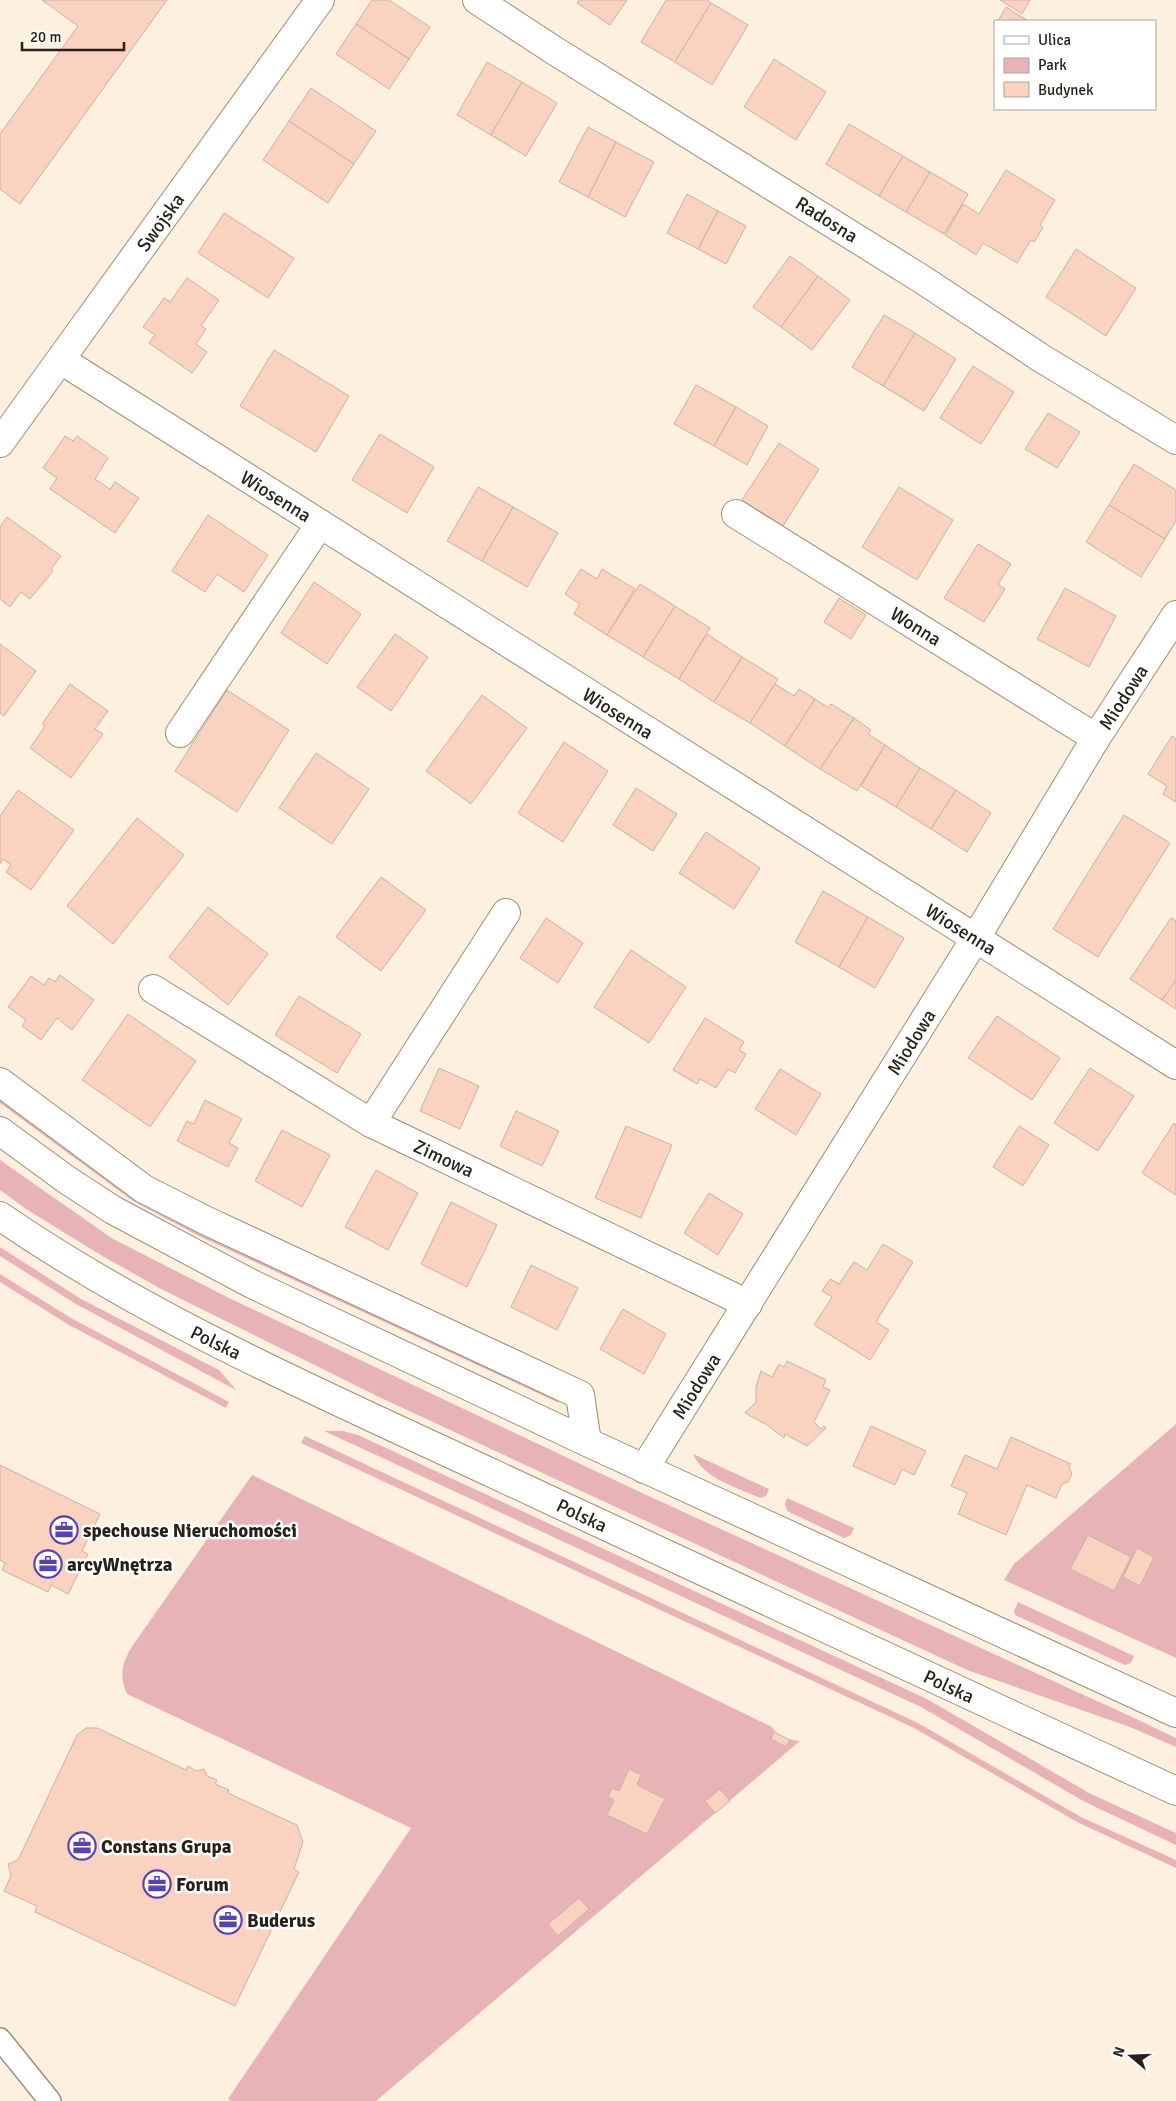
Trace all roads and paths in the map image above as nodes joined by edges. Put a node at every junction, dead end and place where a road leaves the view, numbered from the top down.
1 (320, 0) edge
2 (477, 0) edge
3 (61, 360) junction
4 (1176, 440) edge
5 (0, 443) edge
6 (736, 514) dead end
7 (320, 524) junction
8 (1176, 615) edge
9 (180, 734) dead end
10 (1096, 738) junction
11 (506, 913) dead end
12 (975, 938) junction
13 (153, 989) dead end
14 (1176, 1065) edge
15 (0, 1082) edge
16 (371, 1123) junction
17 (0, 1131) edge
18 (0, 1216) edge
19 (748, 1304) junction
20 (587, 1442) junction
21 (644, 1469) junction
22 (1176, 1713) edge
23 (1176, 1792) edge
24 (0, 2039) edge
25 (50, 2101) edge

1 - 3 street, Swojska
2 - 4 street, Radosna
3 - 5 street, Swojska
3 - 7 street, Wiosenna
6 - 10 street, Wonna
7 - 9 street
7 - 12 street, Wiosenna
8 - 10 street, Miodowa
10 - 12 street, Miodowa
11 - 16 street
12 - 14 street, Wiosenna
12 - 19 street, Miodowa
13 - 16 street, Zimowa
15 - 20 street
16 - 19 street, Zimowa
17 - 20 street
18 - 23 street, Polska
19 - 21 street, Miodowa
20 - 21 street
21 - 22 street
24 - 25 lane

